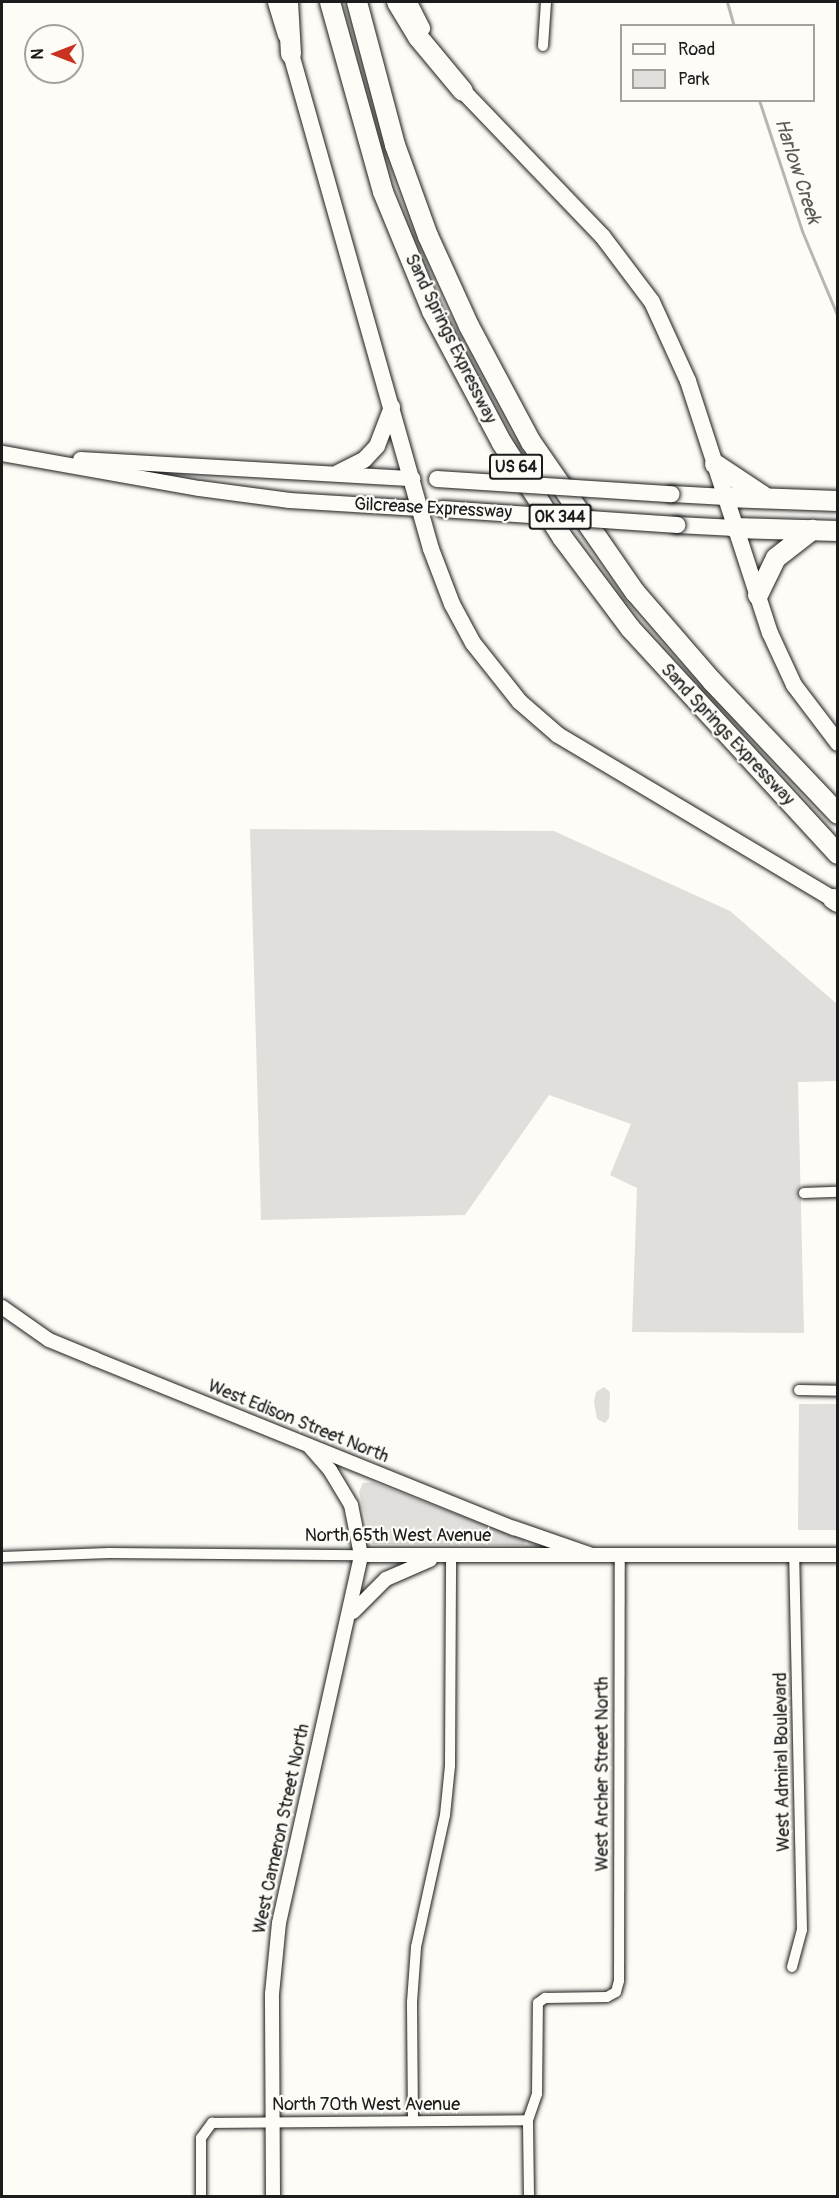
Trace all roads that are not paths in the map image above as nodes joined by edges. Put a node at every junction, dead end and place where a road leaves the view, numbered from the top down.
1 (275, 2) edge
2 (288, 2) edge
3 (330, 2) edge
4 (357, 2) edge
5 (397, 2) edge
6 (409, 2) edge
7 (546, 2) edge
8 (543, 46) dead end
9 (291, 54) junction
10 (464, 91) junction
11 (392, 407) junction
12 (2, 453) edge
13 (32, 458) junction
14 (715, 464) junction
15 (338, 473) junction
16 (412, 478) junction
17 (726, 497) junction
18 (768, 498) junction
19 (836, 501) edge
20 (419, 508) junction
21 (735, 528) junction
22 (812, 530) junction
23 (837, 531) edge
24 (758, 595) junction
25 (837, 743) edge
26 (837, 814) edge
27 (837, 854) edge
28 (836, 901) edge
29 (837, 1192) edge
30 (804, 1193) dead end
31 (2, 1307) edge
32 (799, 1390) dead end
33 (837, 1391) edge
34 (309, 1446) junction
35 (589, 1554) junction
36 (620, 1554) junction
37 (361, 1555) junction
38 (794, 1555) junction
39 (837, 1555) edge
40 (451, 1556) junction
41 (2, 1557) edge
42 (350, 1616) junction
43 (792, 1967) dead end
44 (528, 2120) junction
45 (413, 2121) junction
46 (273, 2122) junction
47 (201, 2196) edge
48 (273, 2196) edge
49 (529, 2196) edge

1 - 9 main road
2 - 9 highway
3 - 27 highway, Sand Springs Expressway / US 64
4 - 26 highway, Sand Springs Expressway / US 64
5 - 10 highway
6 - 10 main road
7 - 8 street
9 - 11 main road
10 - 14 main road
11 - 15 main road
11 - 16 main road
12 - 13 main road, Gilcrease Expressway
13 - 15 main road, Gilcrease Expressway
13 - 20 main road, Gilcrease Expressway
14 - 17 main road
14 - 18 highway
15 - 16 main road, Gilcrease Expressway
16 - 17 main road, Gilcrease Expressway / OK 344, bridge
16 - 20 main road
17 - 18 highway, Gilcrease Expressway / OK 344
17 - 21 main road
18 - 19 highway, Gilcrease Expressway / OK 344
20 - 21 main road, Gilcrease Expressway / OK 344, bridge
20 - 28 main road
21 - 22 highway, Gilcrease Expressway / OK 344
21 - 24 main road
22 - 23 highway, Gilcrease Expressway / OK 344
22 - 24 highway
24 - 25 main road
29 - 30 street
31 - 34 street, West Edison Street North
32 - 33 street
34 - 35 street, West Edison Street North
34 - 37 street, West Cameron Street North
35 - 36 street, North 65th West Avenue
35 - 40 street, North 65th West Avenue
36 - 38 street, North 65th West Avenue
36 - 44 street, West Archer Street North
37 - 40 street, North 65th West Avenue
37 - 41 street, North 65th West Avenue
37 - 42 street, West Cameron Street North
38 - 39 street, North 65th West Avenue
38 - 43 street, West Admiral Boulevard
40 - 42 street, West Cameron Street North
40 - 45 street
42 - 46 street, West Cameron Street North
44 - 45 street, North 70th West Avenue
44 - 49 street
45 - 46 street, North 70th West Avenue
46 - 47 street, North 70th West Avenue
46 - 48 street, West Cameron Street North

